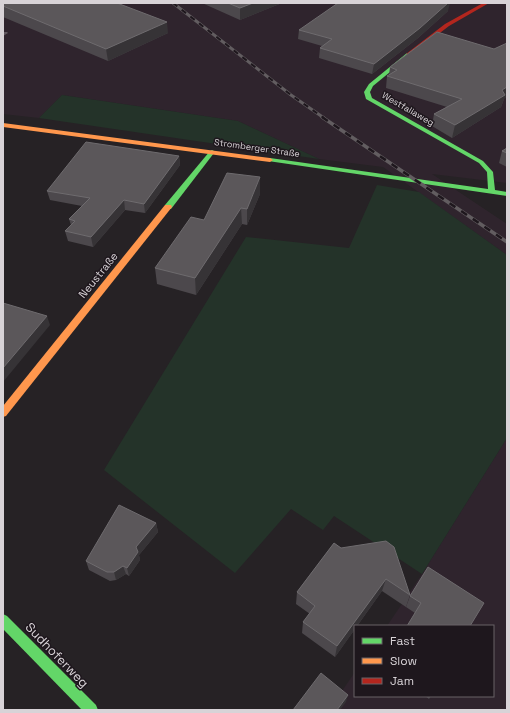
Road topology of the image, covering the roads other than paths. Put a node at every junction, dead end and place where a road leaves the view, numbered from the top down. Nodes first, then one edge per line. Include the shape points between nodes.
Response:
1 (487, 3) edge
2 (3, 124) edge
3 (212, 152) junction
4 (492, 192) junction
5 (507, 194) edge
6 (3, 413) edge
7 (3, 620) edge
8 (91, 710) edge

1 - 4 street, Westfaliaweg via 447,25 382,75 367,92 369,98 481,162 490,172
2 - 3 street, Stromberger Straße
3 - 4 street, Stromberger Straße
3 - 6 street, Neustraße
4 - 5 street, Stromberger Straße
7 - 8 street, Sudhoferweg

